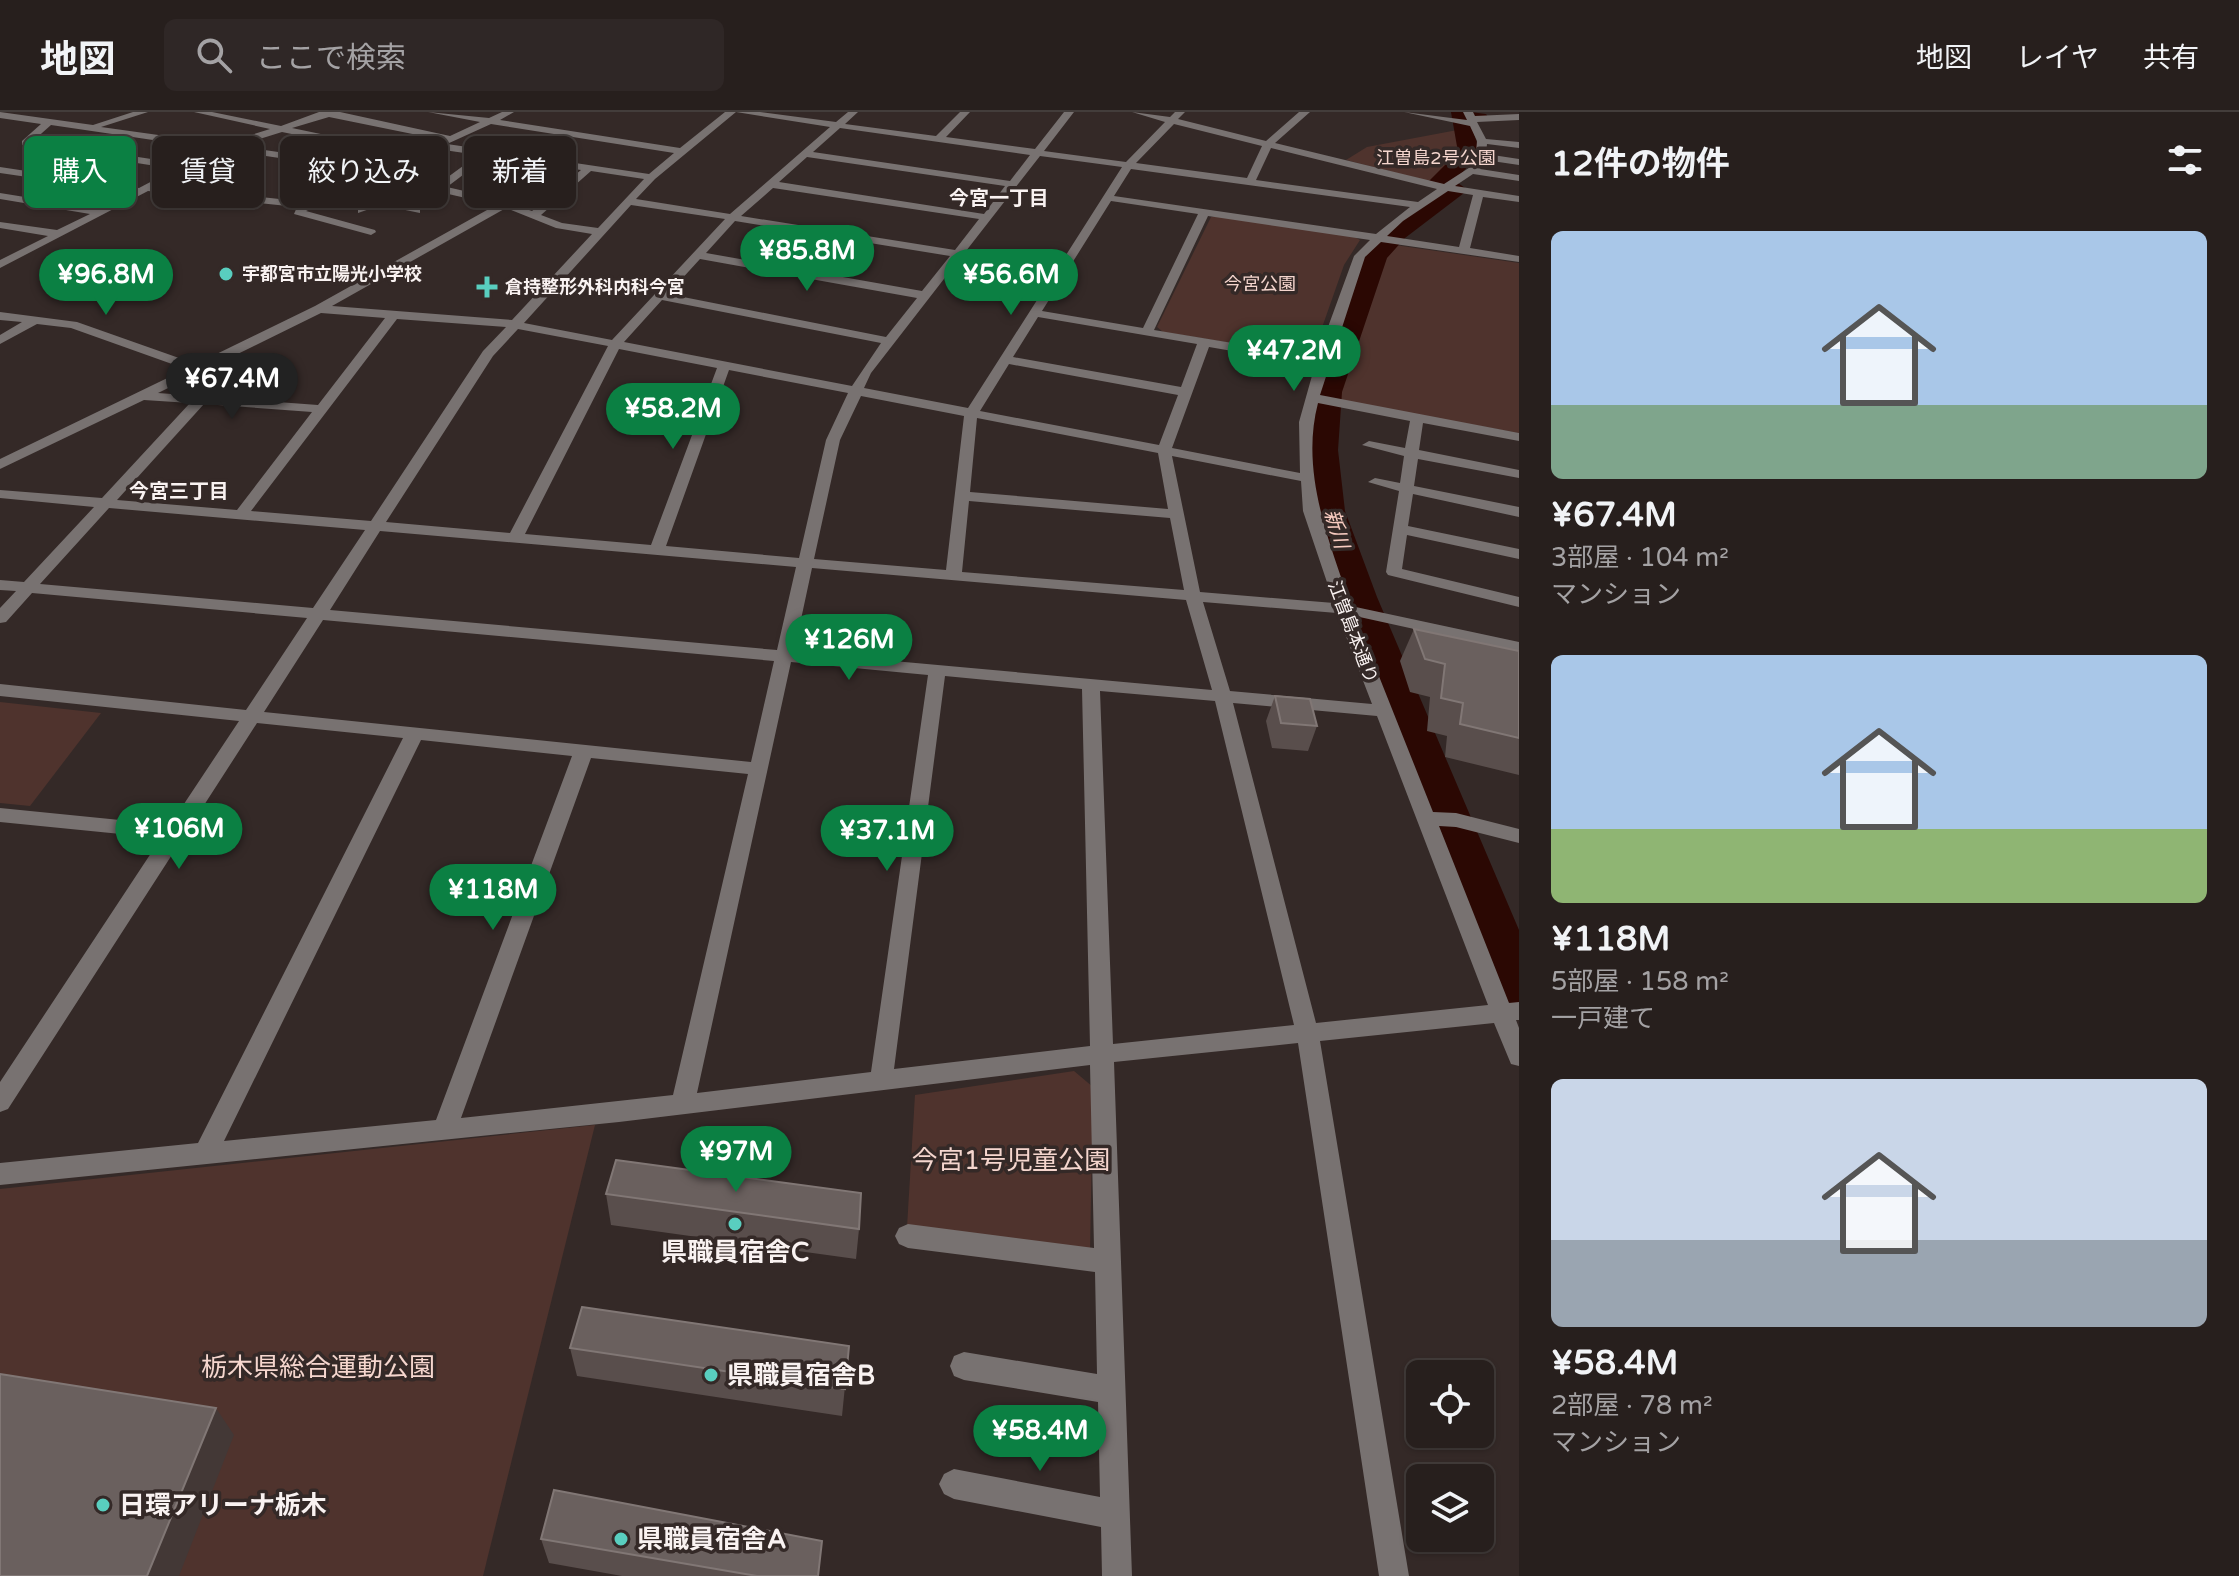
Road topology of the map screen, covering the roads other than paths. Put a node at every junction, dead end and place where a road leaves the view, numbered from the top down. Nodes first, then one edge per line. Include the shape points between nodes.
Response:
1 (143, 112) edge
2 (199, 112) edge
3 (433, 112) edge
4 (509, 112) edge
5 (731, 112) edge
6 (740, 112) edge
7 (853, 112) edge
8 (965, 112) edge
9 (1069, 112) edge
10 (1137, 112) edge
11 (1305, 112) edge
12 (1409, 112) edge
13 (328, 113) edge
14 (0, 115) edge
15 (1175, 116) edge
16 (1452, 116) edge
17 (1519, 117) edge
18 (49, 122) junction
19 (487, 123) junction
20 (838, 125) junction
21 (1474, 125) edge
22 (88, 128) junction
23 (281, 128) junction
24 (1508, 128) edge
25 (257, 136) edge
26 (319, 136) edge
27 (152, 137) edge
28 (453, 139) junction
29 (939, 139) junction
30 (448, 141) edge
31 (1268, 144) junction
32 (1519, 145) edge
33 (680, 151) junction
34 (1038, 153) junction
35 (806, 154) junction
36 (1483, 157) junction
37 (152, 162) edge
38 (1519, 162) edge
39 (576, 166) edge
40 (1128, 166) junction
41 (589, 168) junction
42 (0, 170) edge
43 (1472, 171) junction
44 (651, 177) junction
45 (1519, 178) edge
46 (1250, 182) junction
47 (152, 184) edge
48 (770, 184) junction
49 (1012, 184) junction
50 (1447, 188) junction
51 (143, 189) junction
52 (1479, 193) junction
53 (0, 196) edge
54 (1109, 198) junction
55 (1519, 199) edge
56 (629, 201) junction
57 (280, 202) edge
58 (1418, 205) junction
59 (304, 208) edge
60 (368, 208) edge
61 (404, 208) edge
62 (498, 208) edge
63 (514, 208) edge
64 (362, 211) dead end
65 (416, 211) dead end
66 (1205, 211) junction
67 (100, 212) junction
68 (533, 216) junction
69 (733, 217) junction
70 (985, 217) junction
71 (0, 225) edge
72 (371, 232) dead end
73 (599, 232) junction
74 (59, 234) junction
75 (1378, 237) junction
76 (1464, 250) junction
77 (956, 253) junction
78 (0, 254) edge
79 (697, 255) junction
80 (16, 256) junction
81 (1519, 259) edge
82 (0, 265) edge
83 (1062, 270) junction
84 (923, 295) junction
85 (659, 296) junction
86 (319, 309) junction
87 (1035, 313) junction
88 (394, 315) junction
89 (0, 316) edge
90 (32, 322) junction
91 (512, 324) junction
92 (1147, 332) junction
93 (0, 340) edge
94 (889, 341) junction
95 (1205, 341) junction
96 (615, 344) junction
97 (1006, 360) junction
98 (1322, 362) junction
99 (724, 366) junction
100 (198, 369) junction
101 (854, 390) junction
102 (1185, 392) junction
103 (146, 396) junction
104 (1312, 398) junction
105 (201, 399) junction
106 (321, 409) junction
107 (971, 414) junction
108 (1417, 418) junction
109 (1519, 437) edge
110 (1369, 445) dead end
111 (1164, 450) junction
112 (1413, 453) junction
113 (0, 465) edge
114 (1519, 474) edge
115 (1306, 478) junction
116 (1375, 482) dead end
117 (1407, 489) junction
118 (0, 494) edge
119 (961, 496) junction
120 (106, 503) junction
121 (1519, 512) edge
122 (241, 514) junction
123 (1177, 514) junction
124 (374, 527) junction
125 (1400, 529) junction
126 (515, 539) junction
127 (657, 550) junction
128 (1519, 554) edge
129 (805, 562) junction
130 (954, 573) junction
131 (0, 585) edge
132 (29, 588) junction
133 (1193, 595) junction
134 (1519, 602) edge
135 (1344, 609) junction
136 (319, 614) junction
137 (0, 618) edge
138 (1519, 647) edge
139 (783, 655) junction
140 (937, 670) junction
141 (1091, 685) junction
142 (0, 690) edge
143 (1223, 697) junction
144 (1384, 711) junction
145 (251, 717) junction
146 (415, 733) junction
147 (584, 750) junction
148 (757, 769) junction
149 (1, 816) edge
150 (1426, 819) junction
151 (177, 833) junction
152 (1519, 836) edge
153 (1511, 1013) edge
154 (1308, 1035) junction
155 (1103, 1054) junction
156 (1519, 1057) edge
157 (881, 1082) junction
158 (0, 1102) edge
159 (683, 1103) junction
160 (444, 1130) junction
161 (205, 1155) junction
162 (0, 1174) edge
163 (908, 1236) dead end
164 (1108, 1262) junction
165 (964, 1366) dead end
166 (1112, 1390) junction
167 (954, 1484) dead end
168 (1115, 1515) junction
169 (1117, 1576) edge
170 (1394, 1576) edge

1 - 22 street
2 - 23 street
3 - 19 street
4 - 19 street
5 - 33 street
6 - 20 street
7 - 20 street
8 - 29 street
9 - 34 street
10 - 15 street
11 - 31 street
12 - 16 street
13 - 23 street
13 - 28 street
14 - 18 street
15 - 31 street
15 - 40 street
16 - 21 street
17 - 21 street
18 - 22 street
18 - 37 street via 25,143
19 - 28 street
19 - 33 street
20 - 29 street
20 - 35 street
21 - 24 street
21 - 32 street
21 - 36 street
22 - 27 street
23 - 25 street
23 - 26 street
28 - 30 street
29 - 34 street
31 - 46 street
31 - 50 street
33 - 44 street
34 - 40 street
34 - 49 street
35 - 48 street
35 - 49 street
36 - 38 street
36 - 43 street, 江曽島本通り
39 - 41 street
40 - 46 street
40 - 54 street
41 - 44 street
41 - 68 street
42 - 51 street
43 - 45 street
43 - 50 street, 江曽島本通り
44 - 56 street
46 - 58 street
47 - 51 street
48 - 69 street
48 - 70 street
49 - 70 street
50 - 52 street
50 - 58 street, 江曽島本通り
51 - 57 street
51 - 67 street
52 - 55 street
52 - 76 street
53 - 67 street
54 - 66 street
54 - 83 street
56 - 69 street
56 - 73 street
58 - 75 street, 江曽島本通り
59 - 72 street via 298,212
60 - 64 street
61 - 65 street
62 - 86 street
63 - 68 street
66 - 75 street
66 - 92 street
67 - 74 street
68 - 73 street
69 - 77 street
69 - 79 street
70 - 77 street
71 - 74 street
73 - 91 street
74 - 80 street
75 - 76 street
75 - 98 street, 江曽島本通り via 1357,262
76 - 81 street
77 - 83 street
77 - 84 street
78 - 80 street
79 - 84 street
79 - 85 street
80 - 82 street
83 - 87 street
84 - 94 street
85 - 94 street
85 - 96 street
86 - 88 street
86 - 100 street
87 - 92 street
87 - 97 street
88 - 91 street
88 - 106 street
89 - 90 street
90 - 93 street
90 - 100 street via 73,325
91 - 96 street
91 - 124 street
92 - 95 street
94 - 101 street
95 - 98 street
95 - 102 street
96 - 99 street
96 - 126 street
97 - 102 street
97 - 107 street
98 - 104 street, 江曽島本通り
99 - 101 street
99 - 127 street
100 - 103 street
101 - 107 street
101 - 129 street via 833,440
102 - 111 street
103 - 105 street
103 - 113 street
104 - 108 street
104 - 115 street, 江曽島本通り via 1306,422
105 - 106 street
105 - 120 street
106 - 122 street
107 - 111 street
107 - 119 street
108 - 109 street
108 - 112 street
110 - 112 street
111 - 115 street
111 - 123 street
112 - 114 street
112 - 117 street
115 - 135 street, 江曽島本通り via 1311,511
116 - 117 street
117 - 121 street
117 - 125 street
118 - 120 street
119 - 123 street
119 - 130 street
120 - 122 street
120 - 132 street
122 - 124 street
123 - 133 street
124 - 126 street
124 - 136 street
125 - 128 street
125 - 134 street via 1394,572
126 - 127 street
127 - 129 street
129 - 130 street
129 - 139 street
130 - 133 street
131 - 132 street
132 - 136 street
132 - 137 street
133 - 135 street
133 - 143 street
135 - 138 street
135 - 144 street, 江曽島本通り
136 - 139 street
136 - 145 street
139 - 140 street
139 - 148 street
140 - 141 street
140 - 157 street
141 - 143 street
141 - 155 street
142 - 145 street
143 - 144 street
143 - 154 street
144 - 150 street, 江曽島本通り
145 - 146 street
145 - 151 street
146 - 147 street
146 - 161 street
147 - 148 street
147 - 160 street
148 - 159 street
149 - 151 street
150 - 152 street via 1456,820
150 - 153 street, 江曽島本通り
151 - 158 street
153 - 154 street
153 - 156 street, 江曽島本通り
154 - 155 street
154 - 170 street
155 - 157 street
155 - 164 street
157 - 159 street
159 - 160 street
160 - 161 street
161 - 162 street
163 - 164 street
164 - 166 street
165 - 166 street
166 - 168 street
167 - 168 street
168 - 169 street

